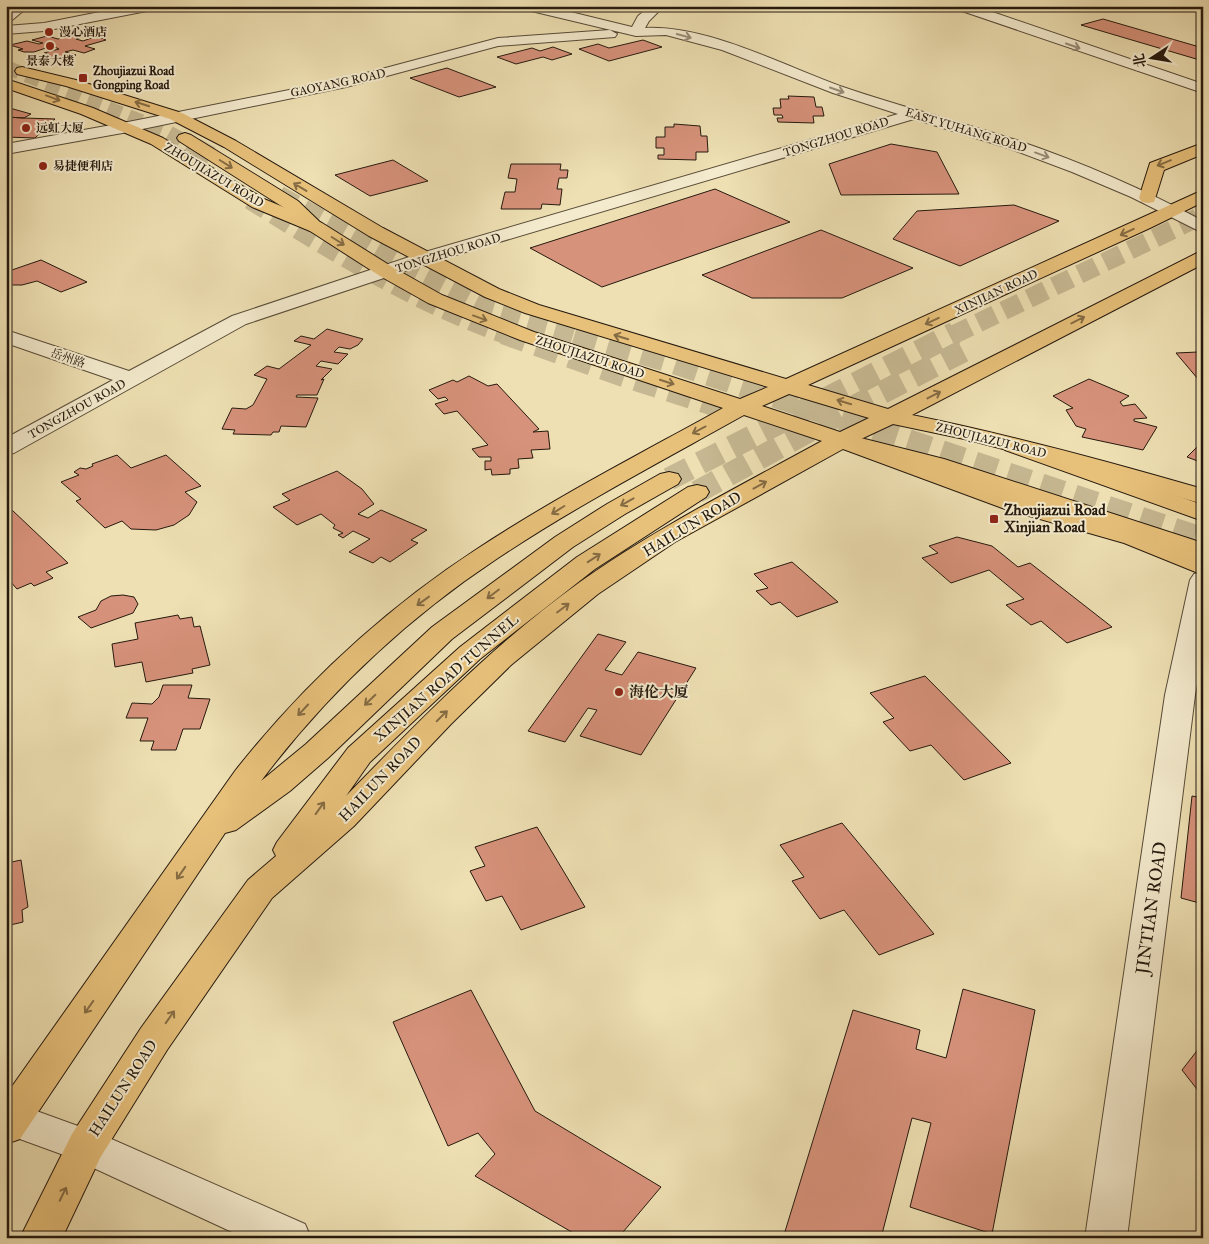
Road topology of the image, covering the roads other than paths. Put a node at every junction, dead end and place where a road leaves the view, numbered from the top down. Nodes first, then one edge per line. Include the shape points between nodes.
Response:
1 (23, 6) edge
2 (152, 6) edge
3 (528, 6) edge
4 (658, 6) edge
5 (961, 6) edge
6 (986, 6) edge
7 (6, 18) edge
8 (6, 30) edge
9 (636, 32) junction
10 (6, 68) edge
11 (1203, 74) edge
12 (6, 83) edge
13 (1203, 89) edge
14 (913, 114) junction
15 (176, 116) junction
16 (128, 127) junction
17 (185, 138) tunnel mouth
18 (1203, 148) edge
19 (6, 149) edge
20 (1203, 195) edge
21 (1148, 198) junction
22 (1171, 210) junction
23 (316, 227) junction
24 (1203, 228) edge
25 (1203, 256) edge
26 (426, 258) junction
27 (387, 272) junction
28 (6, 336) edge
29 (130, 380) junction
30 (789, 385) junction
31 (742, 407) junction
32 (890, 417) junction
33 (841, 440) junction
34 (1013, 445) junction
35 (6, 448) edge
36 (670, 479) tunnel mouth
37 (697, 492) tunnel mouth
38 (1203, 497) edge
39 (1203, 514) edge
40 (1203, 552) edge
41 (1203, 567) edge
42 (1203, 580) edge
43 (209, 833) junction
44 (260, 890) junction
45 (8, 1121) edge
46 (86, 1146) junction
47 (41, 1238) edge
48 (290, 1238) edge
49 (1106, 1238) edge

1 - 7 street
2 - 8 street via 36,28
3 - 9 street
4 - 9 street via 643,18
5 -> 13 street
6 - 11 street via 1153,61
9 -> 14 street, EAST YUHANG ROAD via 666,31 726,47 815,82
9 - 15 street, GAOYANG ROAD via 498,42 346,83
15 -> 10 main road, ZHOUJIAZUI ROAD via 72,83
12 -> 16 main road, ZHOUJIAZUI ROAD
14 -> 21 street, EAST YUHANG ROAD via 1014,144
14 - 26 street, TONGZHOU ROAD
15 - 16 street, GAOYANG ROAD
26 -> 15 main road, ZHOUJIAZUI ROAD
16 - 19 street, GAOYANG ROAD
16 - 23 main road, ZHOUJIAZUI ROAD via 157,141 258,203
17 -> 23 main road via 292,206
18 -> 21 main road via 1156,167
20 - 22 main road, XINJIAN ROAD
21 - 22 street, EAST YUHANG ROAD
22 - 24 street, EAST YUHANG ROAD
22 -> 30 main road, XINJIAN ROAD
23 -> 27 main road, ZHOUJIAZUI ROAD
32 -> 25 main road
26 - 27 street, TONGZHOU ROAD
30 -> 26 main road, ZHOUJIAZUI ROAD via 532,309 492,293
27 - 29 street, TONGZHOU ROAD via 239,320
27 -> 31 main road, ZHOUJIAZUI ROAD via 476,317
28 - 29 street, 岳州路
29 - 35 street, TONGZHOU ROAD
30 - 31 main road, XINJIAN ROAD
32 -> 30 main road, ZHOUJIAZUI ROAD
31 - 33 main road, ZHOUJIAZUI ROAD
31 -> 43 main road via 581,496 485,555 405,614 340,671 274,742
32 - 33 main road, HAILUN ROAD
32 - 34 main road, ZHOUJIAZUI ROAD
33 - 40 main road via 936,464
33 - 41 main road, ZHOUJIAZUI ROAD via 1014,504 1133,538
44 -> 33 main road, HAILUN ROAD via 343,818 447,710 546,620 666,537
34 - 38 main road, ZHOUJIAZUI ROAD
34 - 39 main road
36 -> 43 main road via 616,508 564,542 442,633 317,751 279,783
44 -> 37 main road, XINJIAN ROAD TUNNEL via 359,755 470,653 586,563
42 - 49 street, JINTIAN ROAD via 1180,695
43 -> 45 main road
46 -> 44 main road, HAILUN ROAD via 154,1039
45 - 46 street
47 -> 46 main road, HAILUN ROAD
46 - 48 street

